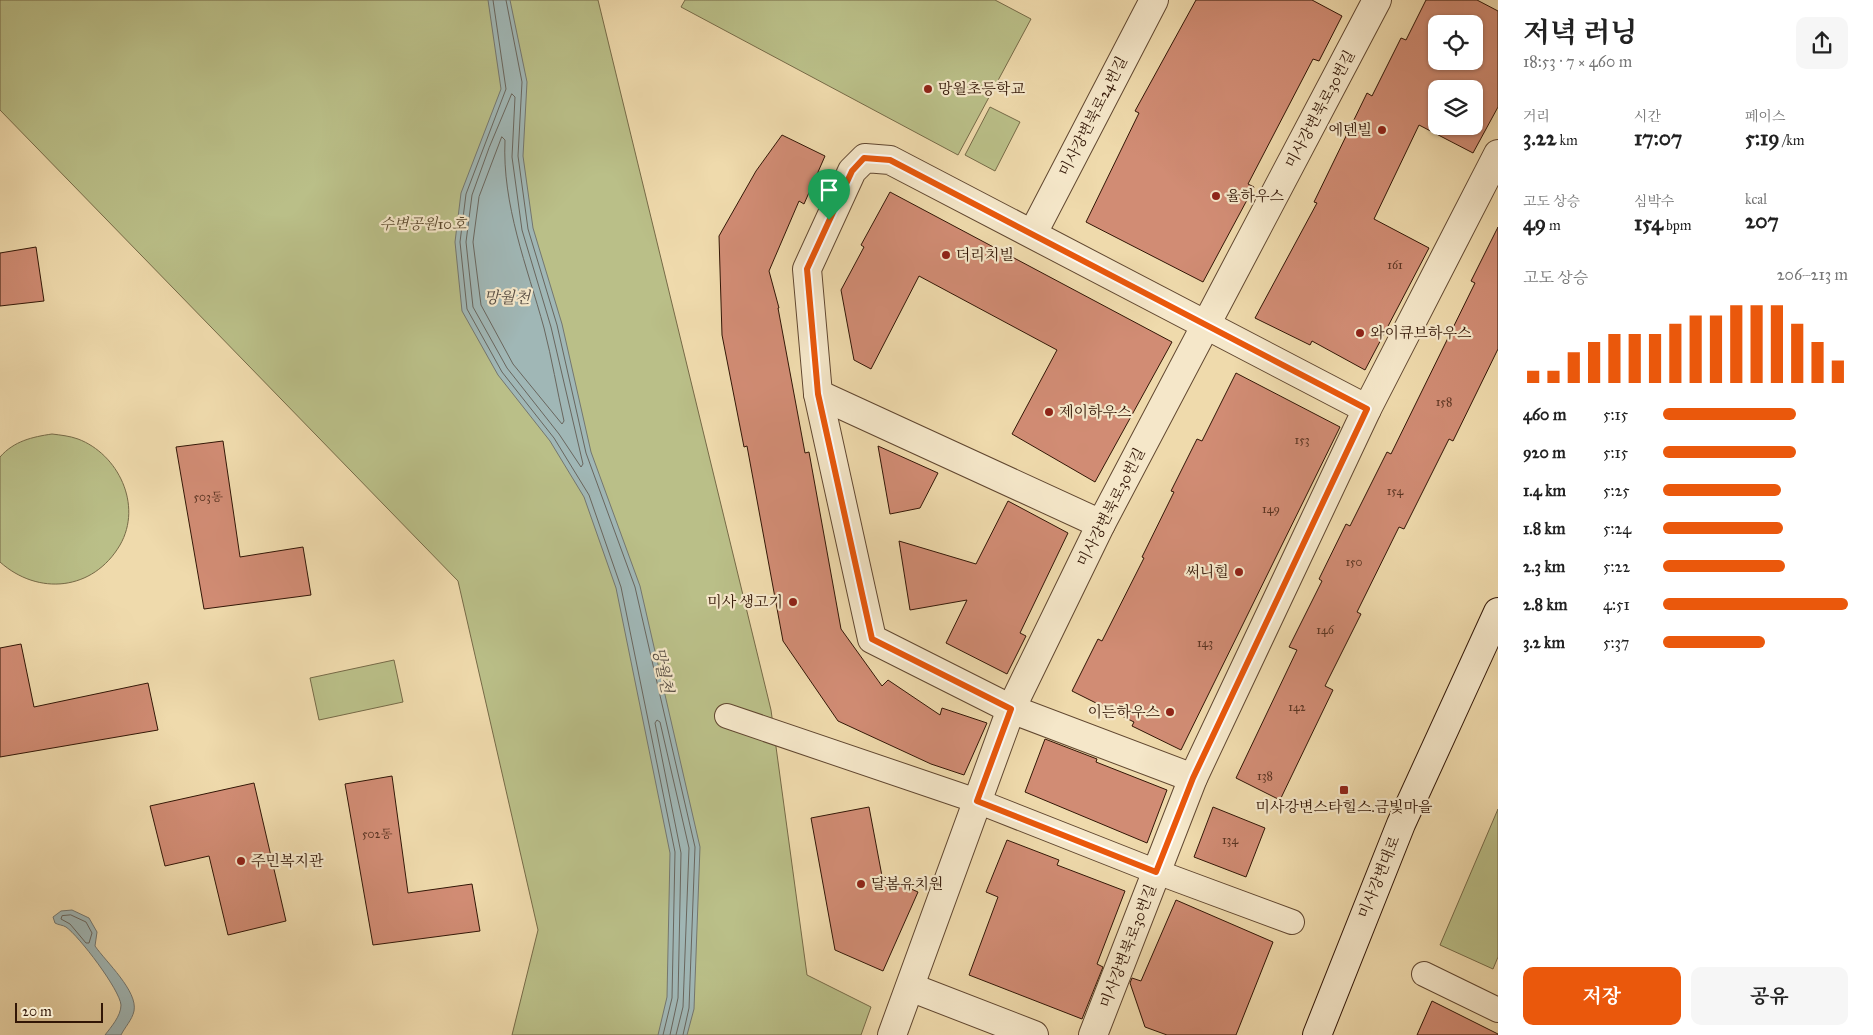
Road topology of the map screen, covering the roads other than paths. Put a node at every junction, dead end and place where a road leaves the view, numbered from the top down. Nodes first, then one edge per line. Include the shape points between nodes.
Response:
1 (1154, 0) edge
2 (1377, 0) edge
3 (1498, 154) edge
4 (1032, 233) junction
5 (1208, 324) junction
6 (818, 394) junction
7 (1367, 409) junction
8 (1101, 524) junction
9 (1498, 612) edge
10 (1011, 709) junction
11 (727, 716) dead end
12 (1193, 778) junction
13 (977, 801) junction
14 (1156, 872) junction
15 (1292, 922) dead end
16 (1424, 974) dead end
17 (910, 987) junction
18 (1498, 1010) edge
19 (892, 1035) edge
20 (1034, 1035) edge
21 (1093, 1035) edge
22 (1317, 1035) edge

1 - 4 street, 미사강변북로24번길
2 - 5 street, 미사강변북로30번길
3 - 7 street, 미사강변북로30번길
4 - 5 street
4 - 6 street via 890,160 864,158 852,171 807,269
5 - 7 street
5 - 8 street, 미사강변북로30번길
6 - 8 street
6 - 10 street via 872,639
7 - 12 street, 미사강변북로30번길
8 - 10 street, 미사강변북로30번길
9 - 22 street, 미사강변대로 via 1401,824
10 - 12 street
10 - 13 street, 미사강변북로30번길
11 - 13 street
12 - 14 street, 미사강변북로30번길
13 - 14 street
13 - 17 street, 미사강변북로30번길
14 - 15 street
14 - 21 street, 미사강변북로30번길
16 - 18 street
17 - 19 street, 미사강변북로30번길
17 - 20 street

